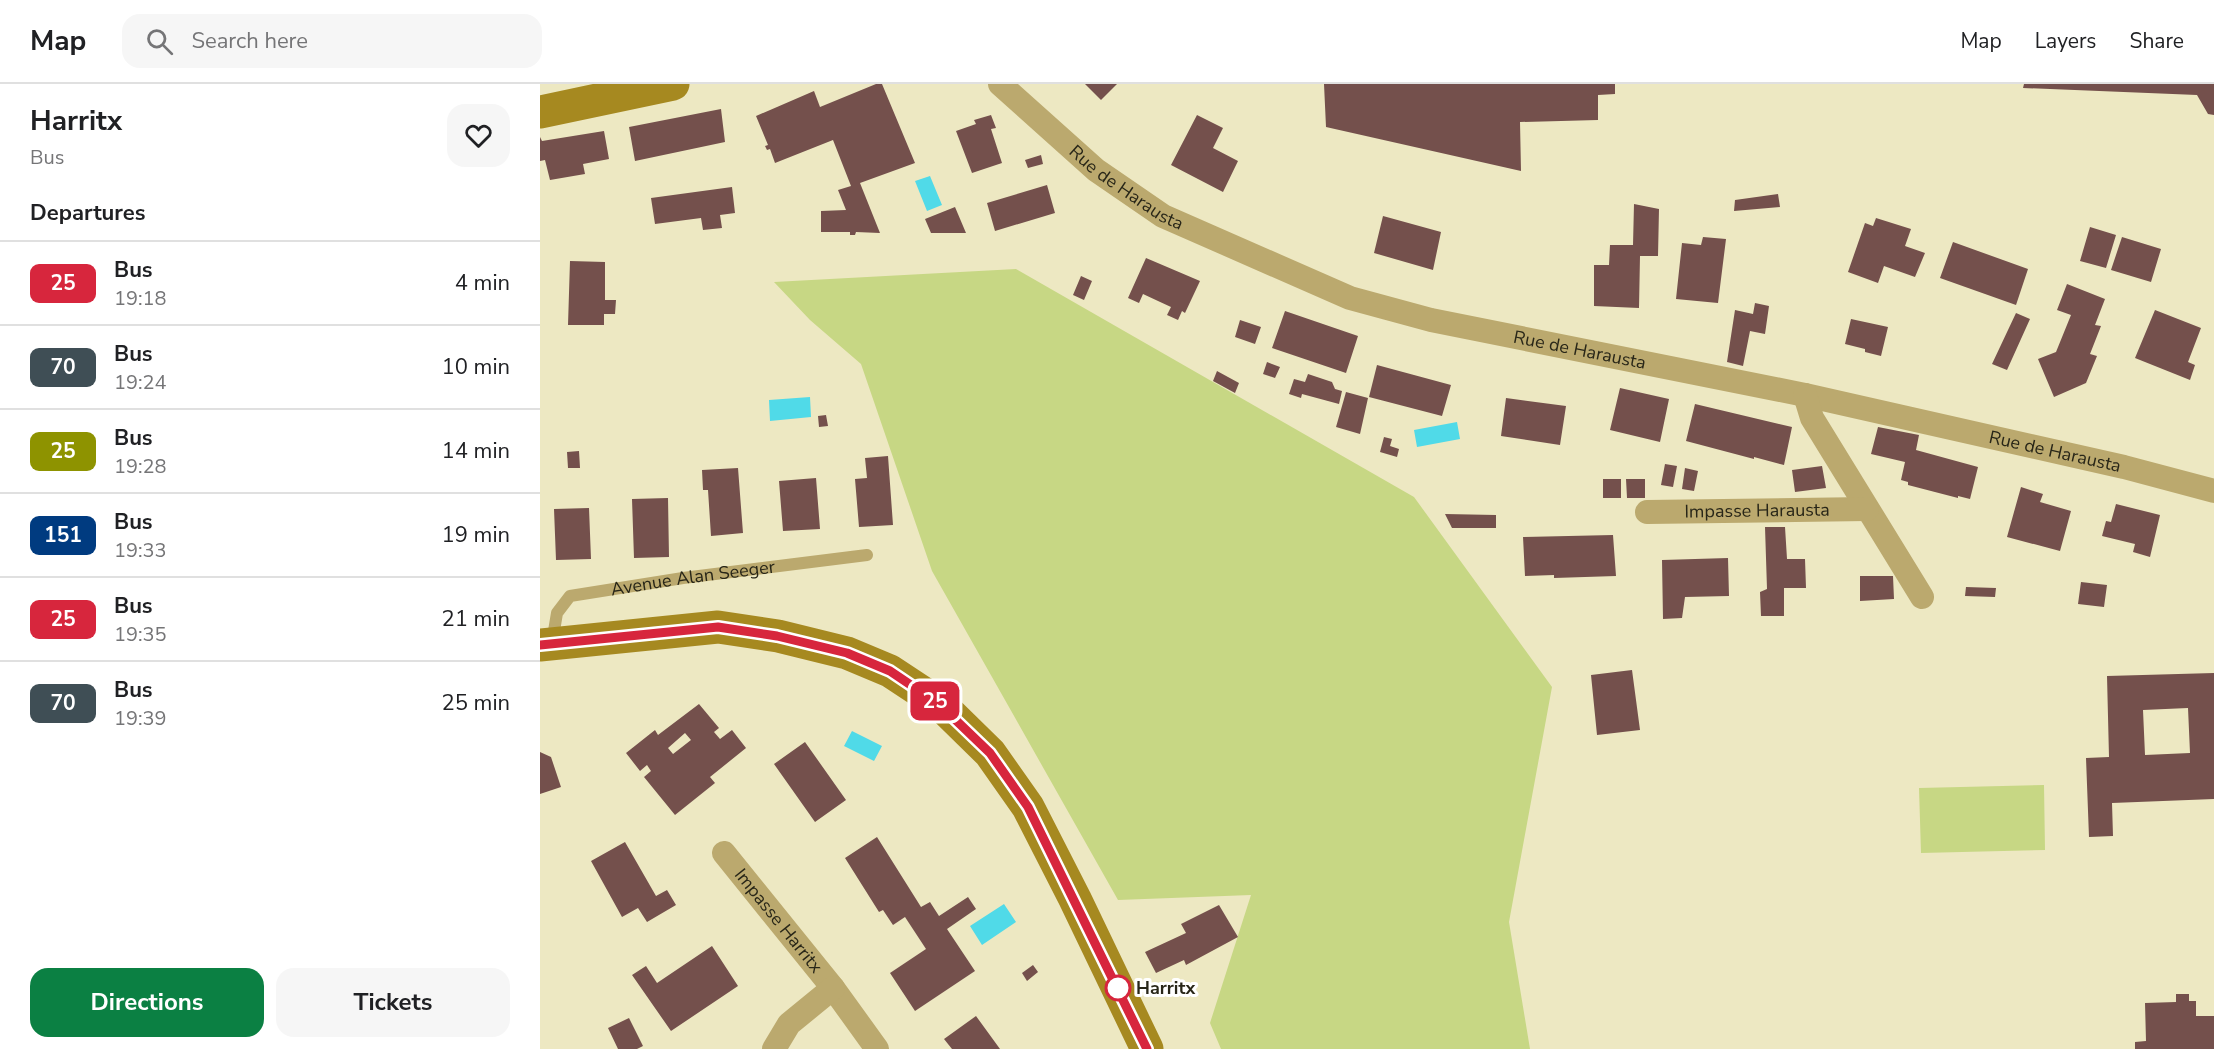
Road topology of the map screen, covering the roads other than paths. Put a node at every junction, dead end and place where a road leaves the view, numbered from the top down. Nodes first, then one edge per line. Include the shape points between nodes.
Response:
1 (673, 84) edge
2 (1000, 84) edge
3 (540, 112) edge
4 (1805, 395) junction
5 (2214, 491) edge
6 (1868, 509) junction
7 (1647, 512) dead end
8 (867, 555) dead end
9 (1922, 597) dead end
10 (546, 645) edge
11 (724, 853) dead end
12 (833, 988) junction
13 (774, 1049) edge
14 (877, 1049) edge
15 (1148, 1049) edge

1 - 3 main road
2 - 4 street, Rue de Harausta via 1096,170 1163,216 1350,298 1431,320
4 - 5 street, Rue de Harausta
4 - 6 street, Impasse Harausta via 1812,418
6 - 7 street, Impasse Harausta
6 - 9 street, Impasse Harausta
8 - 10 lane, Avenue Alan Seeger via 570,596 557,613
10 - 15 main road, Avenue Alan Seeger via 718,627 847,653 890,671 939,704 990,753 1028,807
11 - 12 street, Impasse Harritx
12 - 13 street, Impasse Harritx via 789,1024
12 - 14 street, Impasse Harritx

